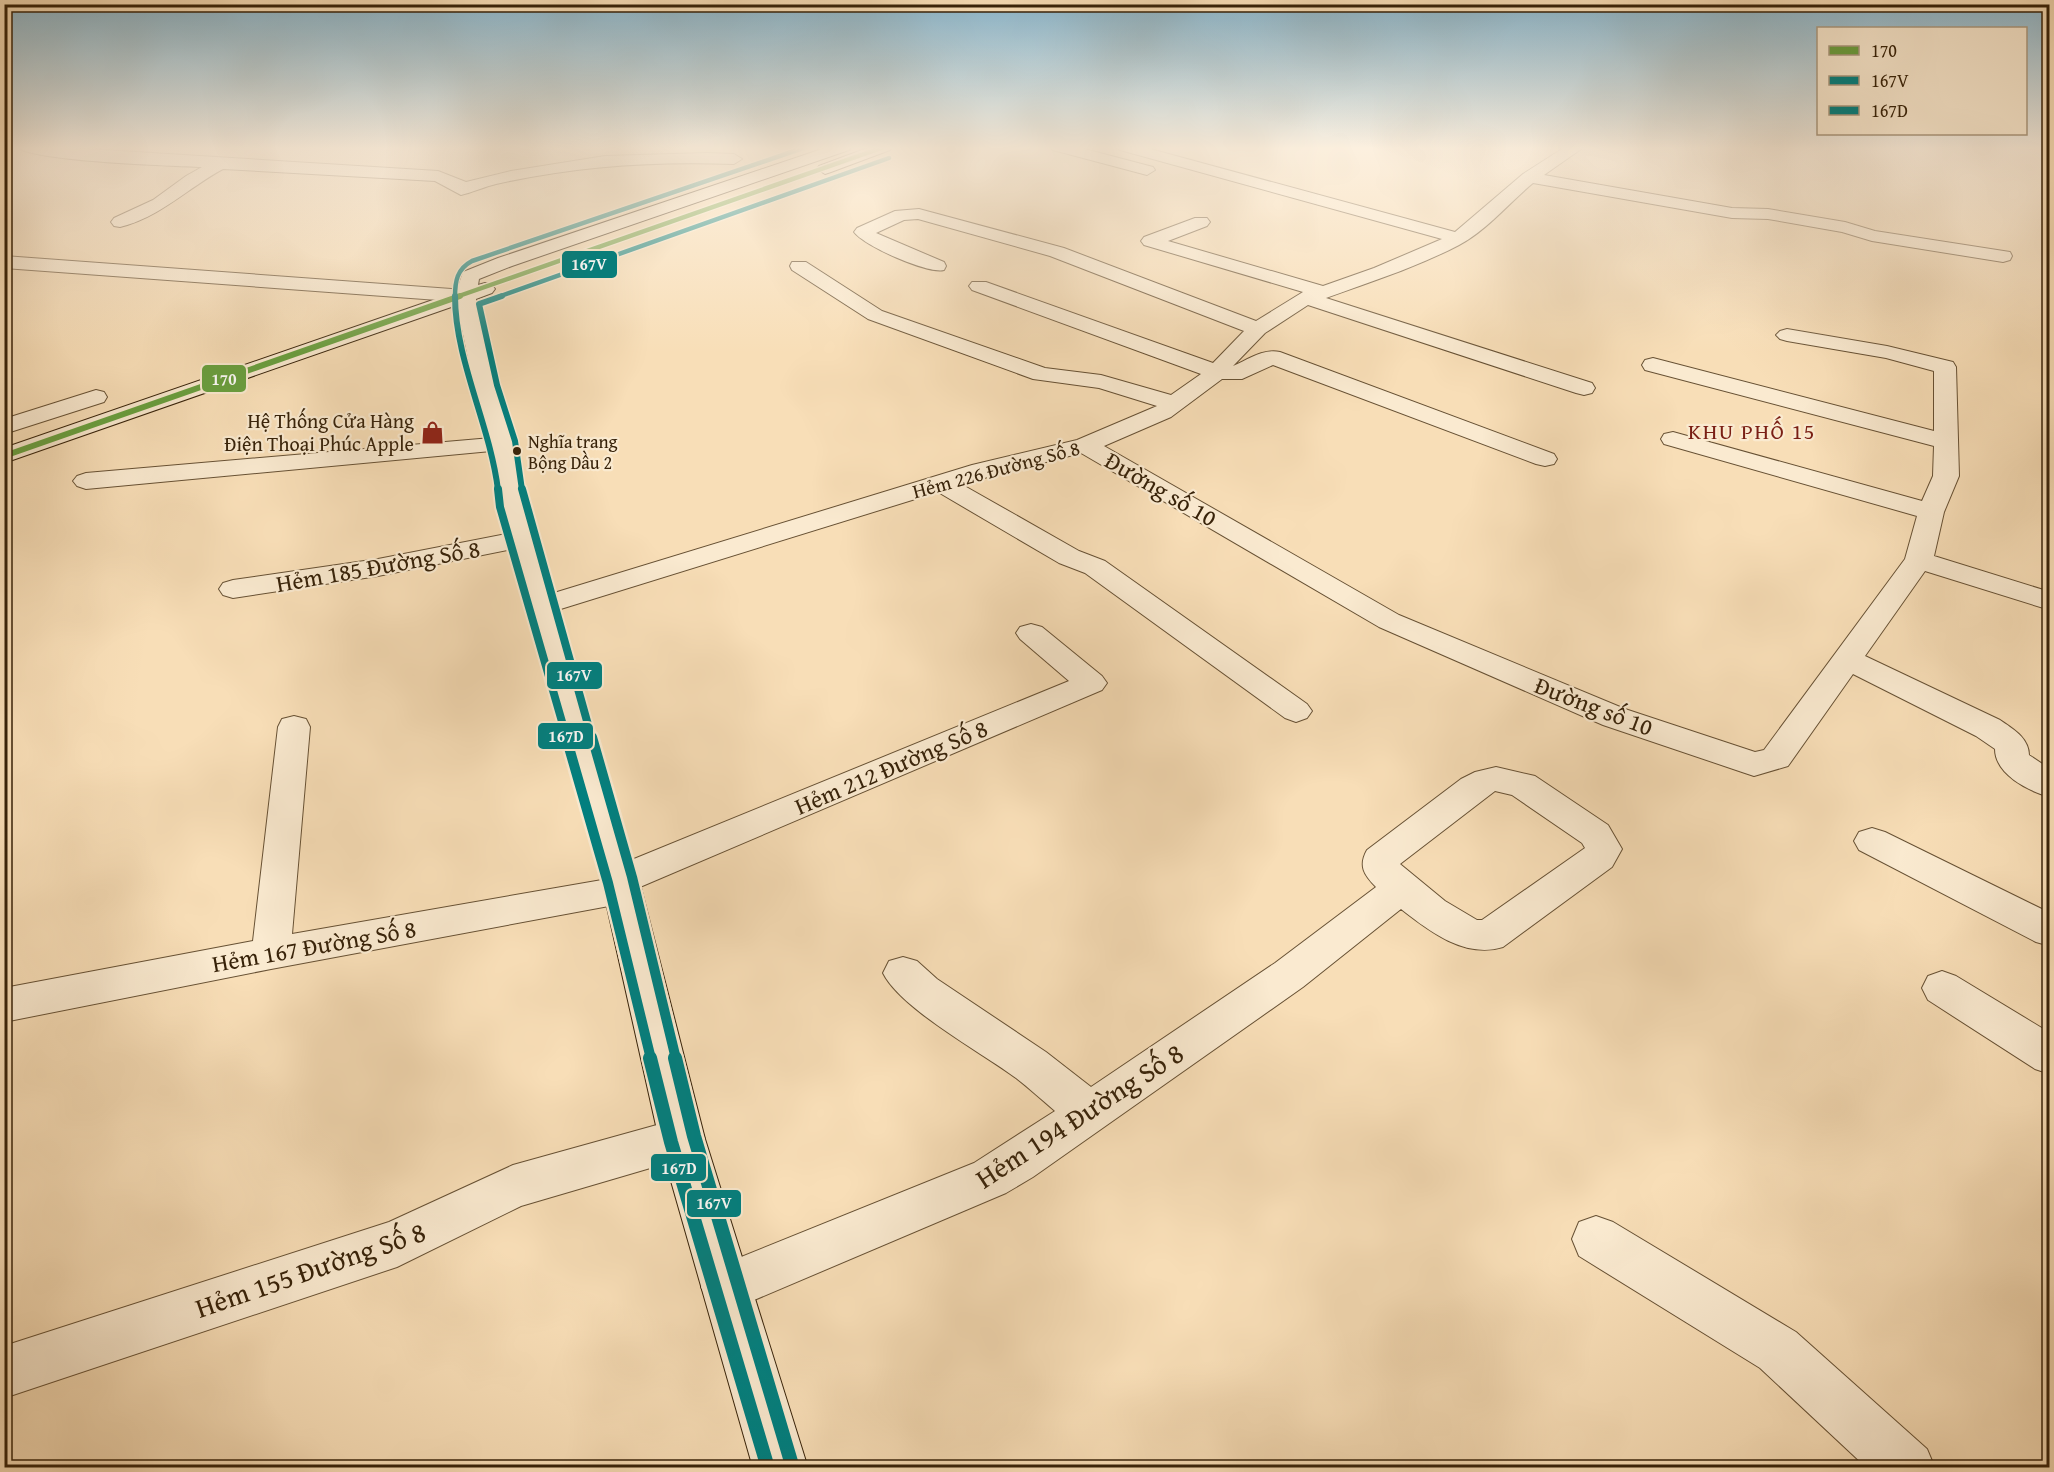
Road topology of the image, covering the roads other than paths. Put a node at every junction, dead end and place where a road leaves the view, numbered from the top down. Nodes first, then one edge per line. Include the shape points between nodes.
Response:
1 (134, 216) edge
2 (642, 216) edge
3 (679, 216) edge
4 (899, 216) edge
5 (925, 216) edge
6 (1376, 216) edge
7 (1484, 216) edge
8 (1775, 216) edge
9 (120, 222) dead end
10 (1201, 222) dead end
11 (1458, 238) junction
12 (2002, 256) dead end
13 (4, 262) edge
14 (799, 266) dead end
15 (937, 266) dead end
16 (468, 286) junction
17 (979, 286) dead end
18 (1315, 295) junction
19 (1258, 329) junction
20 (1787, 335) dead end
21 (1653, 364) dead end
22 (1218, 372) junction
23 (1584, 388) dead end
24 (96, 397) dead end
25 (1175, 404) junction
26 (4, 427) edge
27 (1673, 439) dead end
28 (1946, 442) junction
29 (502, 444) junction
30 (1085, 445) junction
31 (4, 456) edge
32 (1545, 459) dead end
33 (86, 481) dead end
34 (941, 483) junction
35 (1931, 512) junction
36 (522, 538) junction
37 (1918, 560) junction
38 (233, 589) dead end
39 (2049, 602) edge
40 (541, 606) junction
41 (1031, 633) dead end
42 (1847, 659) junction
43 (1296, 711) dead end
44 (294, 727) dead end
45 (2049, 785) edge
46 (1872, 841) dead end
47 (622, 886) junction
48 (1401, 888) junction
49 (2049, 931) edge
50 (271, 953) junction
51 (903, 973) dead end
52 (1942, 988) dead end
53 (4, 1005) edge
54 (2049, 1056) edge
55 (1088, 1111) junction
56 (682, 1139) junction
57 (1596, 1239) dead end
58 (726, 1287) junction
59 (4, 1372) edge
60 (781, 1467) edge
61 (1908, 1467) edge

1 - 9 street
2 - 16 street via 505,262
3 - 16 street
4 - 15 street via 863,232 875,241
5 - 19 street via 1057,252
6 - 11 street
7 - 11 street, Hẻm 226 Đường Số 8
8 - 12 street via 1872,236
10 - 18 street via 1150,242
11 - 18 street, Hẻm 226 Đường Số 8 via 1382,273
13 - 16 street
14 - 25 street via 875,315 1041,374 1101,382
16 - 29 street via 485,388
16 - 31 street
17 - 22 street
18 - 19 street, Hẻm 226 Đường Số 8
18 - 23 street
19 - 22 street, Hẻm 226 Đường Số 8
20 - 28 street via 1943,365
21 - 28 street
22 - 25 street, Hẻm 226 Đường Số 8
22 - 32 street via 1234,374 1272,357
24 - 26 street
25 - 30 street, Hẻm 226 Đường Số 8
27 - 35 street
28 - 35 street via 1946,476
29 - 33 street
29 - 36 street
30 - 34 street, Hẻm 226 Đường Số 8
30 - 42 street, Đường số 10 via 1389,621 1614,717 1754,764 1776,758
34 - 40 street, Hẻm 226 Đường Số 8
34 - 43 street via 1069,557 1095,567
35 - 37 street
36 - 38 street, Hẻm 185 Đường Số 8 via 349,573
36 - 40 street
37 - 39 street
37 - 42 street, Đường số 10
40 - 47 street
41 - 47 street, Hẻm 212 Đường Số 8 via 1091,683
42 - 45 street via 1988,728 2007,741 2018,765
44 - 50 street
46 - 49 street
47 - 50 street, Hẻm 167 Đường Số 8
47 - 56 street
48 - 48 street via 1381,870 1380,860 1487,780 1523,785 1595,834 1604,849 1599,857 1489,936 1472,934 1451,924
48 - 55 street, Hẻm 194 Đường Số 8 via 1289,975
50 - 53 street, Hẻm 167 Đường Số 8
51 - 55 street via 923,992 1031,1065
52 - 54 street
55 - 58 street, Hẻm 194 Đường Số 8 via 990,1178
56 - 58 street
56 - 59 street, Hẻm 155 Đường Số 8 via 513,1187 397,1243
57 - 61 street via 1778,1350
58 - 60 street

